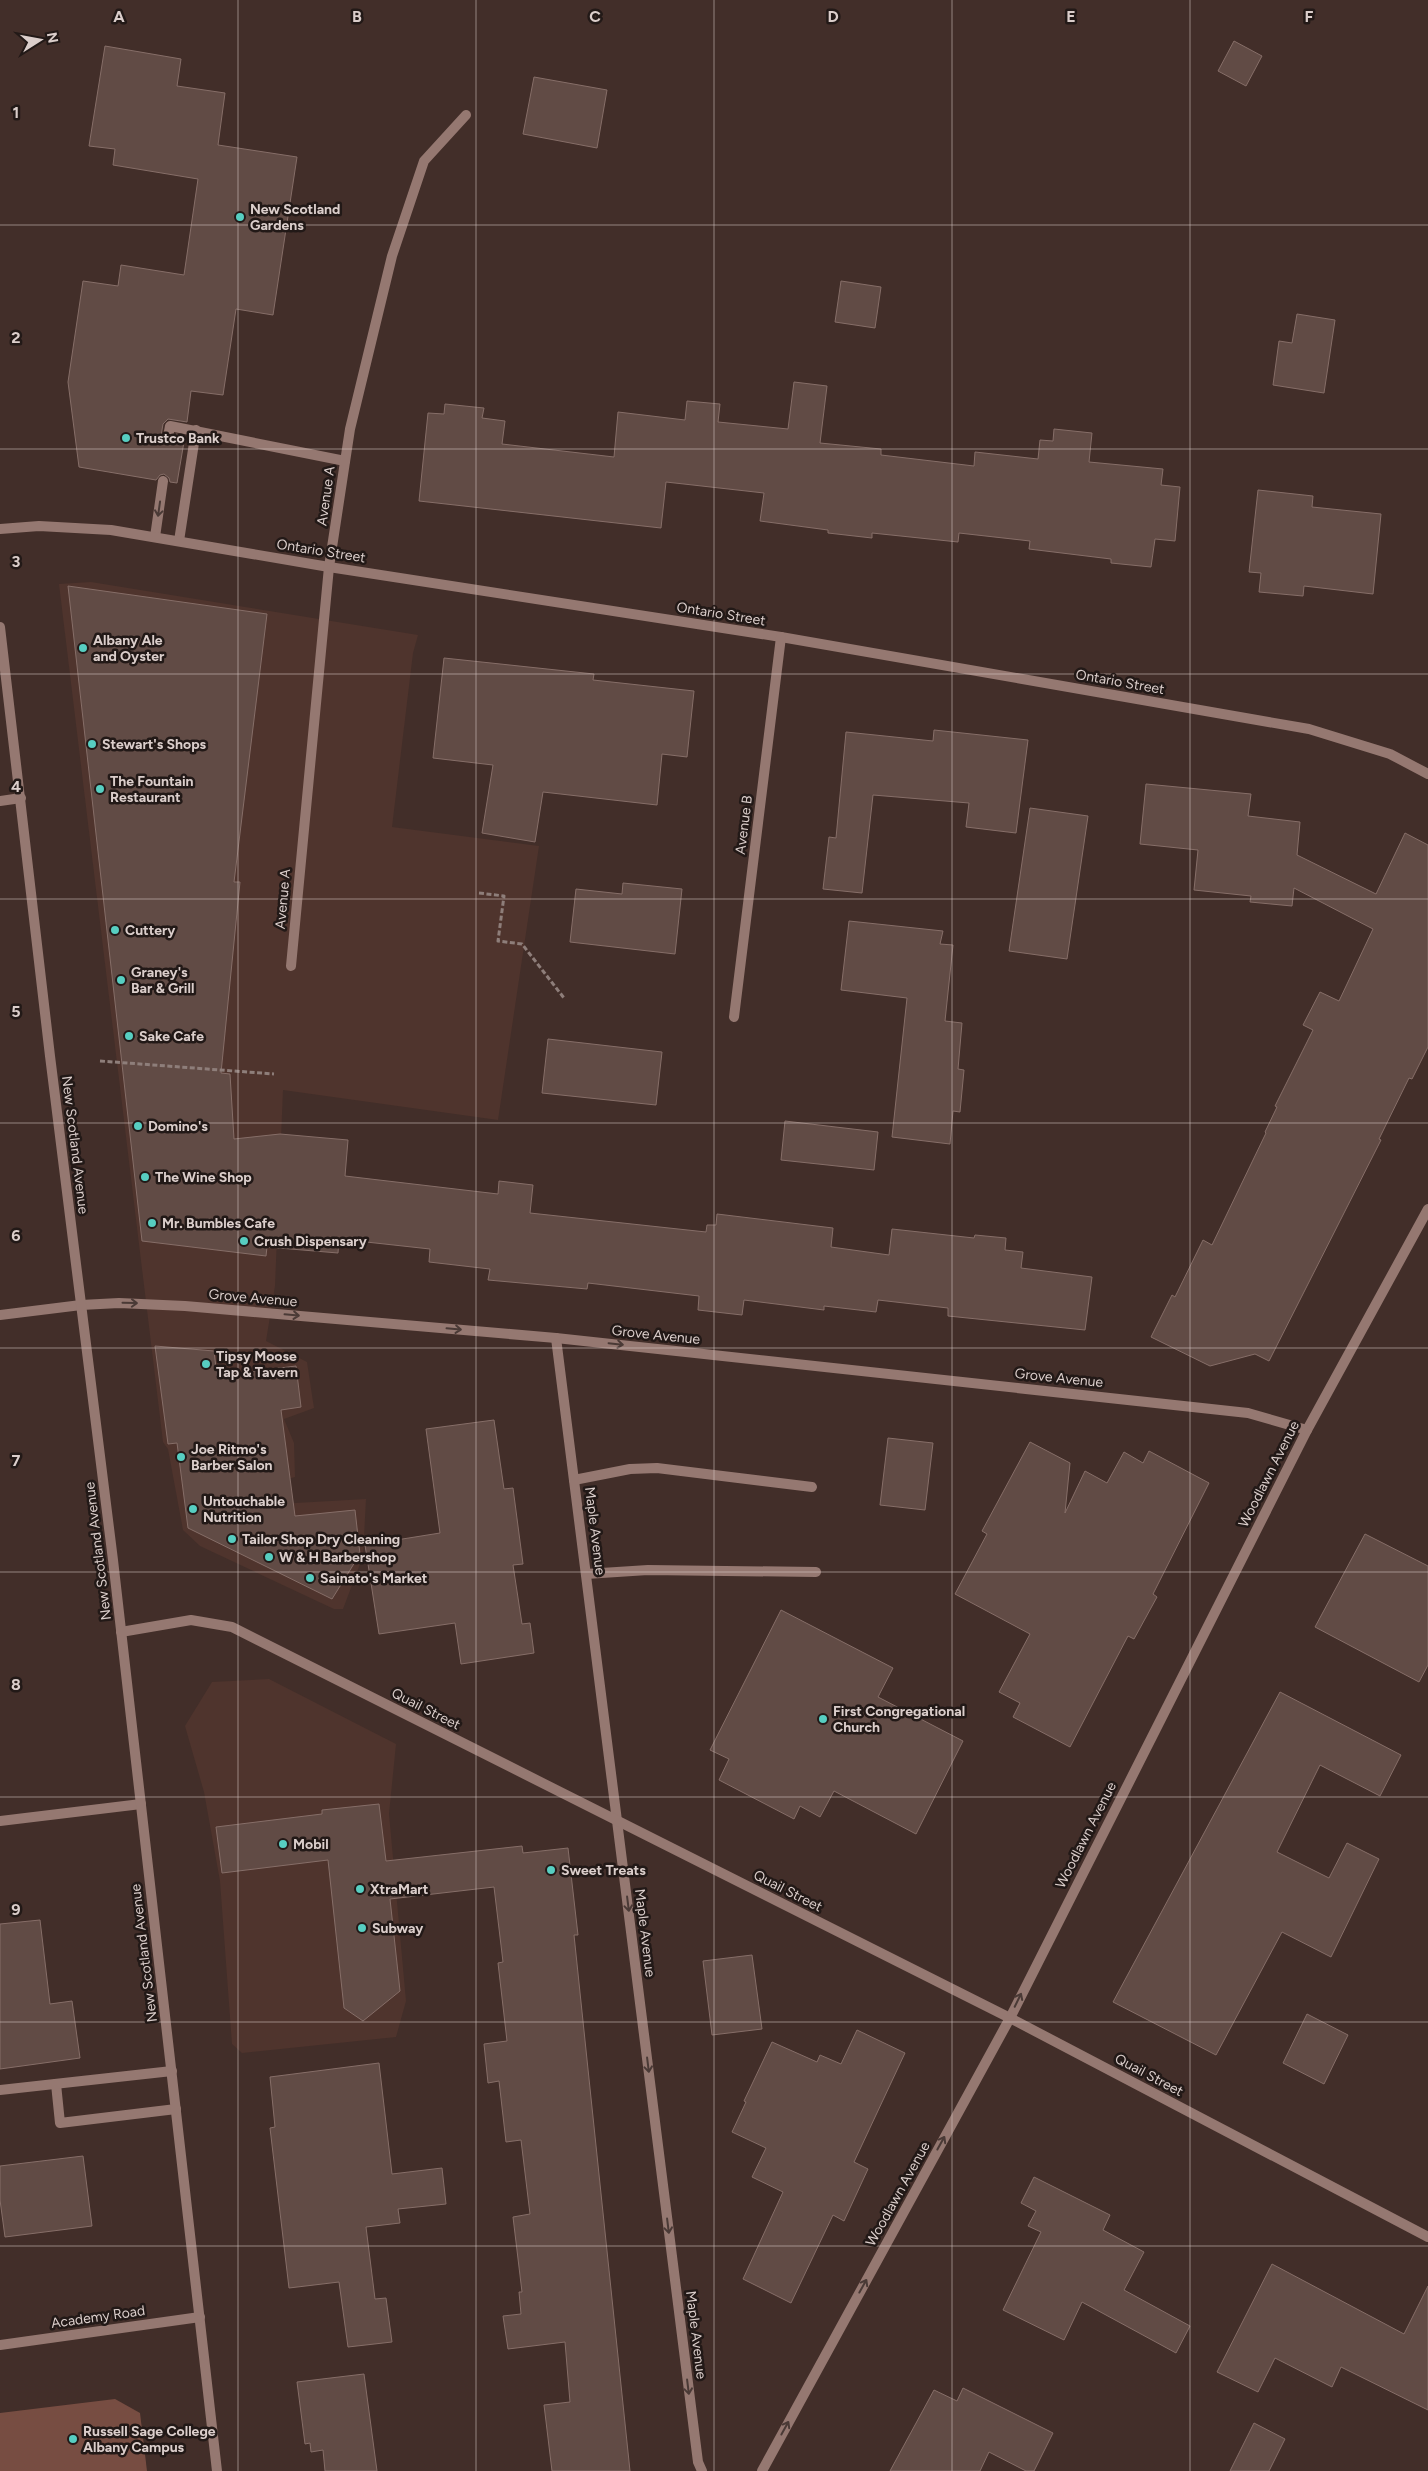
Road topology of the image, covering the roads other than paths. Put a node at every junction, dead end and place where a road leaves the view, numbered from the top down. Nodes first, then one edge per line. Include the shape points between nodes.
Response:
1 (466, 115) dead end
2 (196, 430) junction
3 (168, 437) dead end
4 (345, 461) junction
5 (163, 481) dead end
6 (0, 530) edge
7 (155, 537) junction
8 (179, 541) junction
9 (329, 567) junction
10 (0, 628) edge
11 (781, 637) junction
12 (1428, 774) edge
13 (21, 798) junction
14 (0, 801) edge
15 (291, 966) dead end
16 (734, 1017) dead end
17 (1428, 1209) edge
18 (81, 1304) junction
19 (0, 1315) edge
20 (556, 1338) junction
21 (1307, 1430) junction
22 (574, 1480) junction
23 (812, 1487) dead end
24 (816, 1572) dead end
25 (586, 1574) junction
26 (121, 1632) junction
27 (141, 1804) junction
28 (0, 1821) edge
29 (617, 1821) junction
30 (1010, 2018) junction
31 (172, 2071) junction
32 (56, 2084) junction
33 (0, 2090) edge
34 (176, 2109) junction
35 (1428, 2237) edge
36 (200, 2317) junction
37 (0, 2345) edge
38 (217, 2471) edge
39 (702, 2471) edge
40 (762, 2471) edge

1 - 4 street, Avenue A via 424,161 392,256
2 - 3 street via 170,426
2 - 4 street
2 - 8 street
4 - 9 street, Avenue A
5 -> 7 street
6 - 7 street, Ontario Street via 54,526
7 - 8 street, Ontario Street
8 - 9 street, Ontario Street
9 - 11 street, Ontario Street
9 - 15 street, Avenue A
10 - 13 street, New Scotland Avenue
11 - 12 street, Ontario Street via 1309,729 1390,754
11 - 16 street, Avenue B
13 - 14 street
13 - 18 street, New Scotland Avenue
17 - 21 street, Woodlawn Avenue
18 - 19 street, Grove Avenue
18 -> 20 street, Grove Avenue via 150,1304
18 - 26 street, New Scotland Avenue
20 -> 21 street, Grove Avenue via 1248,1412
20 - 22 street, Maple Avenue
30 -> 21 street, Woodlawn Avenue
22 - 23 street via 630,1469 657,1468
22 - 25 street, Maple Avenue
24 - 25 street via 648,1570
25 - 29 street, Maple Avenue
26 - 27 street, New Scotland Avenue
26 - 29 street, Quail Street via 191,1620 232,1627
27 - 28 street
27 - 31 street, New Scotland Avenue
29 - 30 street, Quail Street
29 -> 39 street, Maple Avenue via 698,2462
30 - 35 street, Quail Street
40 -> 30 street, Woodlawn Avenue
31 - 32 street
31 - 34 street, New Scotland Avenue
32 - 33 street
32 - 34 street via 60,2123
34 - 36 street, New Scotland Avenue
36 - 37 street, Academy Road
36 - 38 street, New Scotland Avenue

